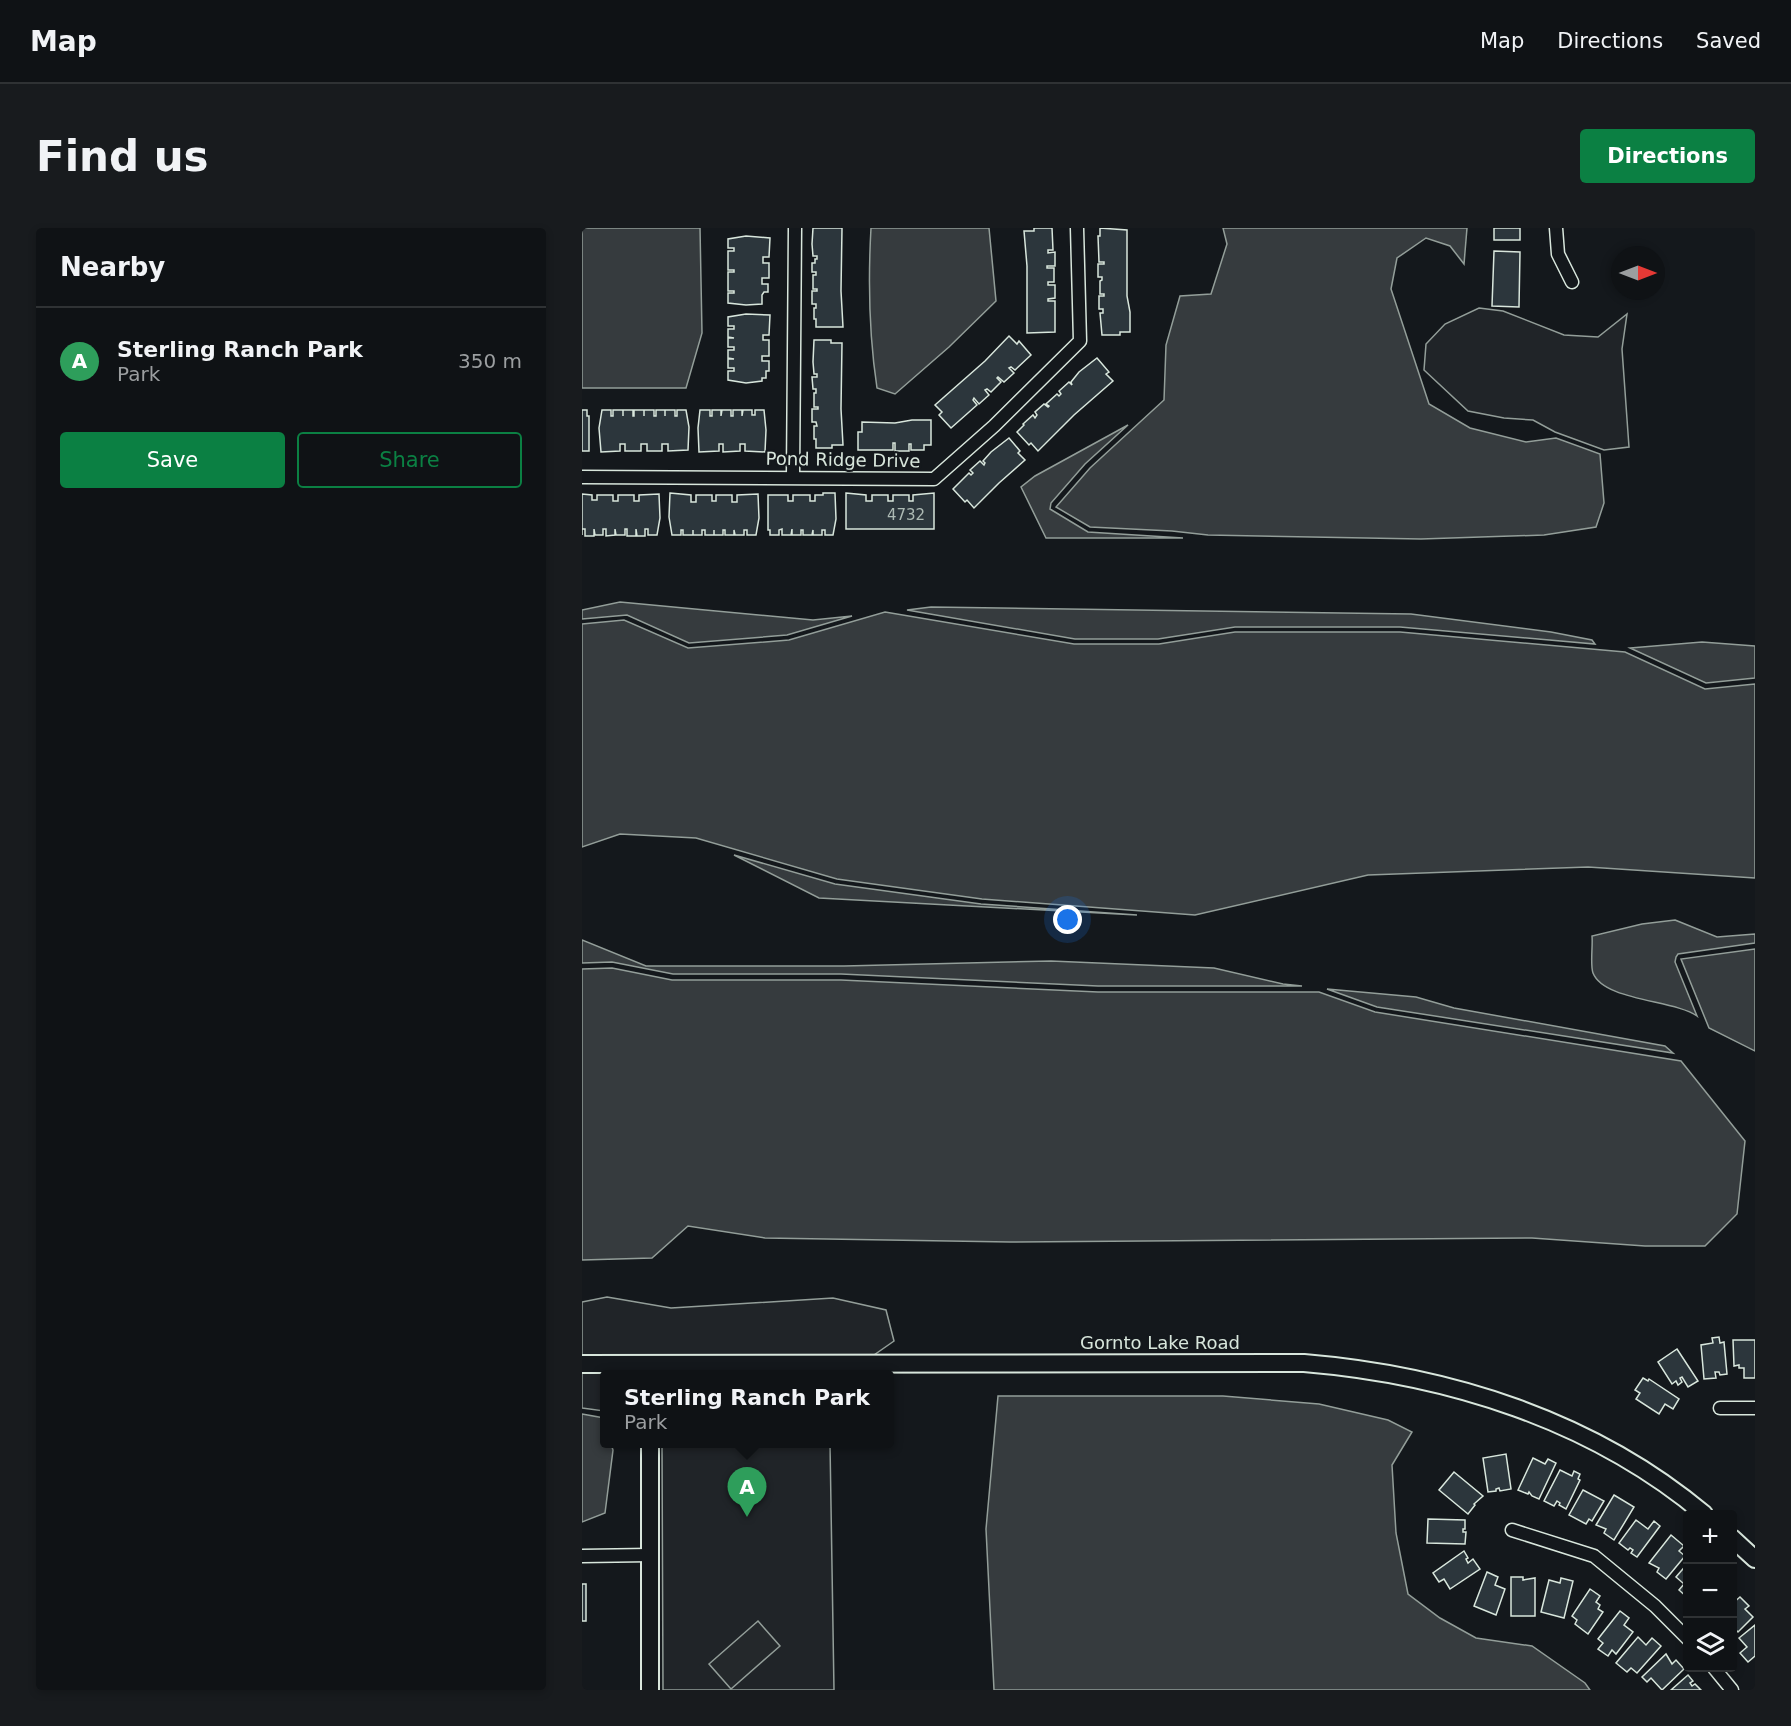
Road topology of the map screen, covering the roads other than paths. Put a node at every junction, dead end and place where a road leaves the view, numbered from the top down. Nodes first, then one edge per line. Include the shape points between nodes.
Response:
1 (795, 228) edge
2 (1077, 228) edge
3 (1556, 228) edge
4 (1572, 282) dead end
5 (582, 477) edge
6 (793, 477) junction
7 (582, 1364) edge
8 (650, 1369) edge
9 (1720, 1408) dead end
10 (1755, 1408) edge
11 (650, 1448) edge
12 (1698, 1510) edge
13 (1512, 1530) dead end
14 (1737, 1543) edge
15 (650, 1555) junction
16 (582, 1556) edge
17 (1755, 1559) edge
18 (1683, 1634) edge
19 (1717, 1672) edge
20 (650, 1690) edge
21 (1732, 1690) edge

1 - 6 street
2 - 6 street, Pond Ridge Drive via 1080,341 968,449 933,479
3 - 4 street via 1558,254
5 - 6 street, Pond Ridge Drive
7 - 8 street, Gornto Lake Road
8 - 12 street, Gornto Lake Road via 1304,1363 1348,1366 1500,1402 1547,1419 1618,1454
9 - 10 street
11 - 15 street
13 - 18 street via 1594,1556
14 - 17 street
15 - 16 street
15 - 20 street
19 - 21 street

